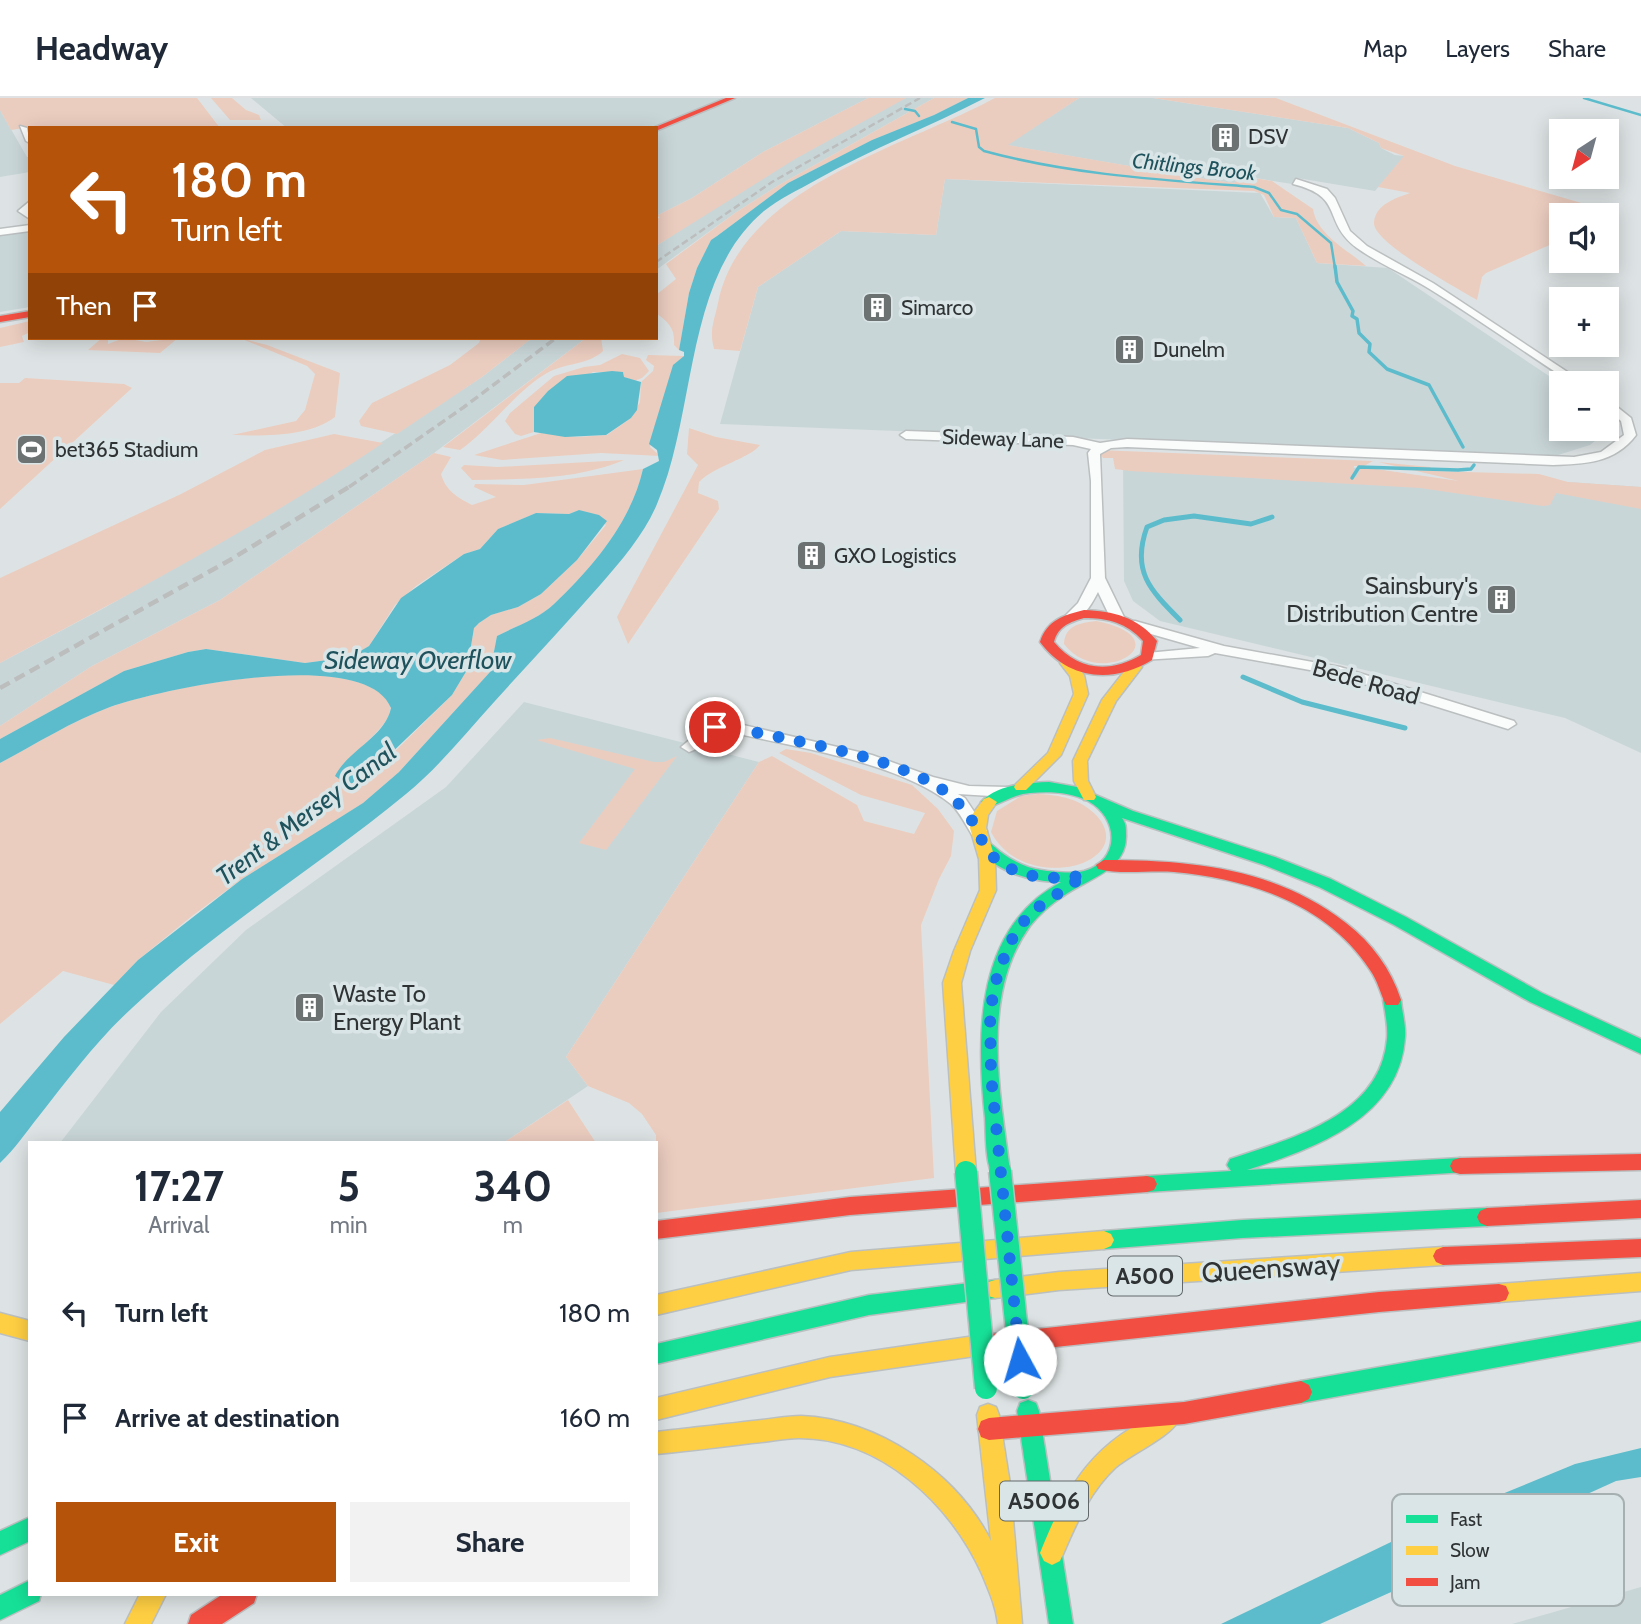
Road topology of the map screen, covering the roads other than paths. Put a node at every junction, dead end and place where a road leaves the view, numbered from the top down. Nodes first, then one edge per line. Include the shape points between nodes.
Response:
1 (732, 98) edge
2 (23, 128) dead end
3 (658, 128) edge
4 (28, 137) edge
5 (1296, 182) dead end
6 (28, 228) edge
7 (0, 232) edge
8 (28, 314) edge
9 (0, 318) edge
10 (1561, 371) edge
11 (1619, 413) edge
12 (906, 435) dead end
13 (1100, 447) junction
14 (1098, 578) junction
15 (1073, 615) junction
16 (1117, 617) junction
17 (1135, 625) junction
18 (1222, 650) junction
19 (1141, 662) junction
20 (1067, 663) junction
21 (1508, 724) dead end
22 (689, 747) dead end
23 (928, 781) junction
24 (1014, 789) junction
25 (1094, 800) junction
26 (981, 838) junction
27 (1104, 865) junction
28 (1085, 875) junction
29 (1641, 1047) edge
30 (1641, 1162) edge
31 (1181, 1181) junction
32 (1641, 1209) edge
33 (658, 1230) edge
34 (1641, 1248) edge
35 (1641, 1282) edge
36 (658, 1305) edge
37 (0, 1324) edge
38 (28, 1331) edge
39 (1641, 1331) edge
40 (658, 1354) edge
41 (658, 1409) edge
42 (1184, 1413) junction
43 (1032, 1426) junction
44 (989, 1429) junction
45 (658, 1443) edge
46 (28, 1530) edge
47 (0, 1543) edge
48 (1052, 1553) junction
49 (28, 1593) edge
50 (154, 1596) edge
51 (242, 1596) edge
52 (0, 1608) edge
53 (1010, 1617) edge
54 (1061, 1619) edge
55 (137, 1624) edge
56 (200, 1624) edge

1 - 3 main road
2 - 4 street
5 - 10 street via 1328,194 1339,224 1354,241
6 - 7 street
8 - 9 main road
11 - 13 street, Sideway Lane via 1627,420 1630,435 1615,451 1579,460 1127,443
12 - 13 street, Sideway Lane via 1073,441
13 - 14 street via 1094,453
14 - 15 street via 1084,605
14 - 16 street
15 - 16 main road
15 - 20 main road via 1056,622 1047,636 1049,648
16 - 17 main road
17 - 18 street, Bede Road
17 - 19 main road via 1150,641
18 - 19 street, Bede Road
18 - 21 street, Bede Road via 1335,670
19 - 20 main road via 1101,672
19 - 25 main road via 1109,700 1080,761 1081,780
20 - 24 main road via 1077,675 1081,694 1061,744
22 - 23 street via 715,727 726,726 866,758
23 - 24 street via 968,791
23 - 26 street via 959,802
24 - 25 main road via 1051,786
24 - 26 main road via 985,807 980,815
25 - 27 main road via 1113,817 1120,839
25 - 29 main road via 1172,832 1299,871 1575,1018
26 - 28 main road via 995,858 1021,873 1052,879
26 - 44 main road, A5006, bridge via 987,895 952,983
27 - 28 main road
27 - 31 main road via 1208,869 1257,880 1293,896 1356,940 1395,1000 1398,1039 1393,1063 1375,1095 1351,1116 1327,1132 1272,1154
28 - 43 main road, A5006, bridge via 1030,913 1014,935 998,972 990,1011 1000,1171 1023,1388
30 - 31 main road via 1422,1167
31 - 33 main road via 892,1203
32 - 36 main road, Queensway / A500 via 1229,1230 851,1261
34 - 40 main road, Queensway / A500 via 1059,1281 869,1305
35 - 41 main road via 1379,1302 937,1350 830,1367
37 - 38 main road
39 - 42 main road
42 - 43 main road
42 - 48 main road via 1124,1444 1104,1460 1065,1515
43 - 44 main road
43 - 48 main road, A5006
44 - 53 main road, A5006
45 - 53 main road via 802,1427 878,1448 926,1479 954,1506 976,1539
46 - 47 main road
48 - 54 main road, A5006
49 - 52 main road
50 - 55 main road
51 - 56 main road

